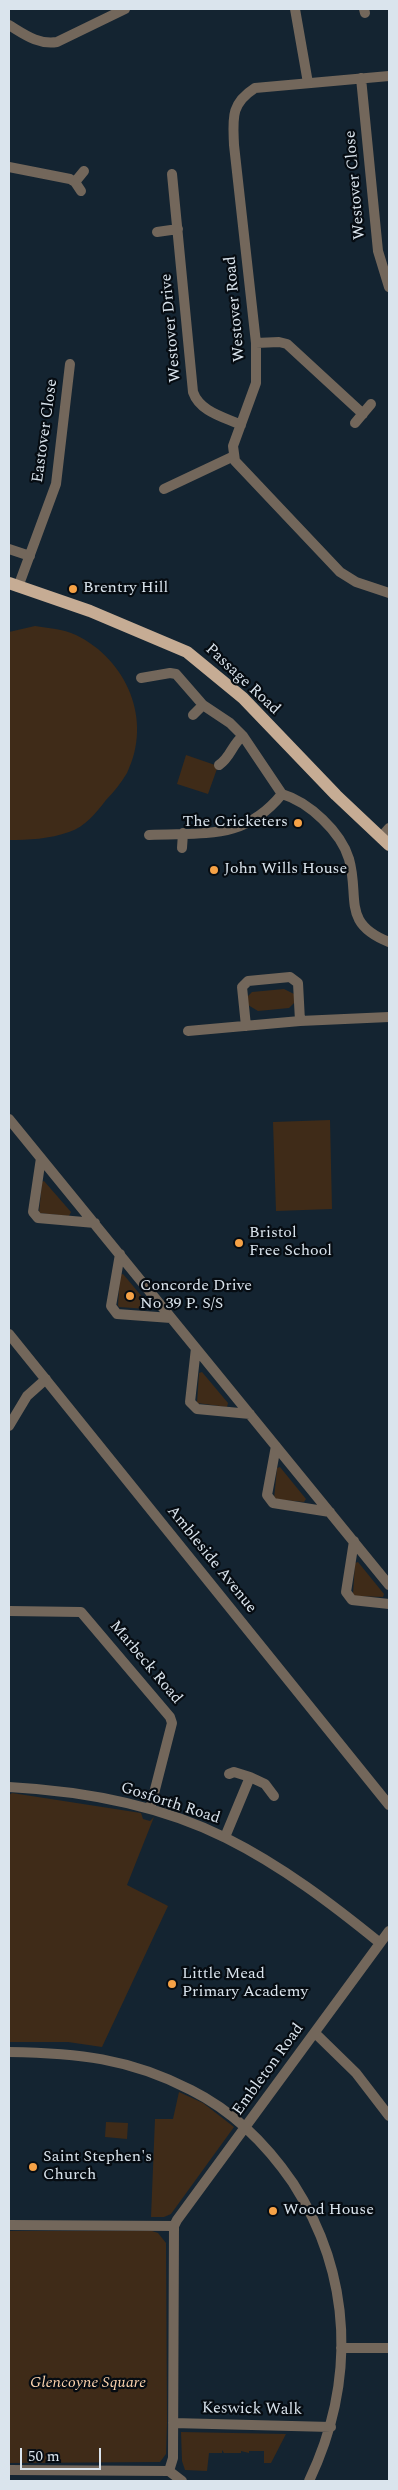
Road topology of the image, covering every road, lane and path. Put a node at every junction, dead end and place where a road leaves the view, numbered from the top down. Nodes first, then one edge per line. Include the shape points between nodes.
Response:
1 (125, 9) edge
2 (296, 9) edge
3 (9, 25) edge
4 (389, 76) edge
5 (361, 78) junction
6 (308, 83) junction
7 (9, 167) edge
8 (84, 171) dead end
9 (172, 174) dead end
10 (178, 229) junction
11 (156, 232) dead end
12 (389, 287) edge
13 (256, 343) junction
14 (70, 364) dead end
15 (372, 404) dead end
16 (363, 414) junction
17 (355, 424) dead end
18 (241, 425) junction
19 (234, 456) junction
20 (164, 489) dead end
21 (9, 549) edge
22 (30, 556) junction
23 (14, 585) edge
24 (389, 593) edge
25 (141, 678) dead end
26 (203, 706) junction
27 (193, 715) dead end
28 (243, 736) junction
29 (219, 765) dead end
30 (282, 794) junction
31 (183, 833) junction
32 (149, 835) dead end
33 (386, 837) edge
34 (182, 848) dead end
35 (389, 942) edge
36 (389, 1017) edge
37 (300, 1021) junction
38 (246, 1026) junction
39 (188, 1031) dead end
40 (10, 1123) edge
41 (41, 1158) junction
42 (95, 1223) junction
43 (120, 1254) junction
44 (171, 1318) junction
45 (9, 1334) edge
46 (196, 1348) junction
47 (46, 1379) junction
48 (250, 1414) junction
49 (9, 1426) edge
50 (276, 1446) junction
51 (330, 1512) junction
52 (354, 1541) junction
53 (389, 1585) edge
54 (389, 1604) edge
55 (9, 1611) edge
56 (229, 1774) dead end
57 (250, 1776) junction
58 (9, 1786) edge
59 (274, 1796) dead end
60 (389, 1806) edge
61 (150, 1809) junction
62 (225, 1837) junction
63 (389, 1931) edge
64 (380, 1943) junction
65 (315, 2033) junction
66 (9, 2052) edge
67 (389, 2116) edge
68 (246, 2128) junction
69 (9, 2225) edge
70 (174, 2226) junction
71 (341, 2348) junction
72 (389, 2348) edge
73 (173, 2423) junction
74 (331, 2427) junction
75 (9, 2470) edge
76 (169, 2471) junction
77 (182, 2481) edge
78 (309, 2481) edge

1 - 3 street via 48,44 38,42
2 - 6 street
4 - 5 street, Westover Road
5 - 6 street, Westover Road
5 - 12 street, Westover Close via 378,251
6 - 13 street, Westover Road via 254,88 232,115
7 - 8 street via 64,178 78,186
9 - 10 street, Westover Drive
10 - 11 street
10 - 18 street, Westover Drive via 193,392 202,406
13 - 16 street via 287,344
13 - 18 street, Westover Road via 256,383
14 - 22 street, Eastover Close via 56,484
15 - 16 street
16 - 17 street
18 - 19 street, Westover Road
19 - 20 street
19 - 24 street via 238,466 340,572 356,582
21 - 22 street
22 - 23 street, Eastover Close
23 - 33 main road, Passage Road via 90,611 187,652 243,698 336,796
25 - 26 street via 176,674
26 - 27 street
26 - 28 street
28 - 29 street
28 - 30 street
30 - 31 street via 259,818 236,829
30 - 35 street via 294,798 311,811 338,839 349,858 353,907 358,920 367,930
31 - 32 street
31 - 34 street
36 - 37 street
37 - 38 street
37 - 38 street via 298,983 290,977 244,984
38 - 39 street
40 - 41 street
41 - 42 street
41 - 42 street via 33,1212 38,1218
42 - 43 street
43 - 44 street
43 - 44 street via 111,1306 117,1314
44 - 46 street
45 - 47 street, Ambleside Avenue
46 - 48 street
46 - 48 street via 190,1402 197,1409
47 - 49 street via 27,1396
47 - 60 street, Ambleside Avenue
48 - 50 street
50 - 51 street
50 - 51 street via 267,1494 273,1503
51 - 52 street
52 - 53 street
52 - 54 street via 346,1592 352,1600
55 - 61 street, Marbeck Road via 81,1612 170,1717 172,1723
56 - 57 street
57 - 59 street via 265,1784
57 - 62 street
58 - 61 street, Gosforth Road via 73,1792
61 - 62 street, Gosforth Road
62 - 64 street, Gosforth Road via 302,1883
63 - 64 street, Embleton Road
64 - 65 street, Embleton Road
65 - 67 street via 338,2053
65 - 68 street, Embleton Road
66 - 68 street via 95,2056 124,2063 190,2089
68 - 70 street, Embleton Road
68 - 71 street via 276,2159 314,2218 336,2280
69 - 70 street
70 - 73 street
71 - 72 street
71 - 74 street
73 - 74 street, Keswick Walk
73 - 76 street via 173,2458
74 - 78 street
75 - 76 street
76 - 77 street

